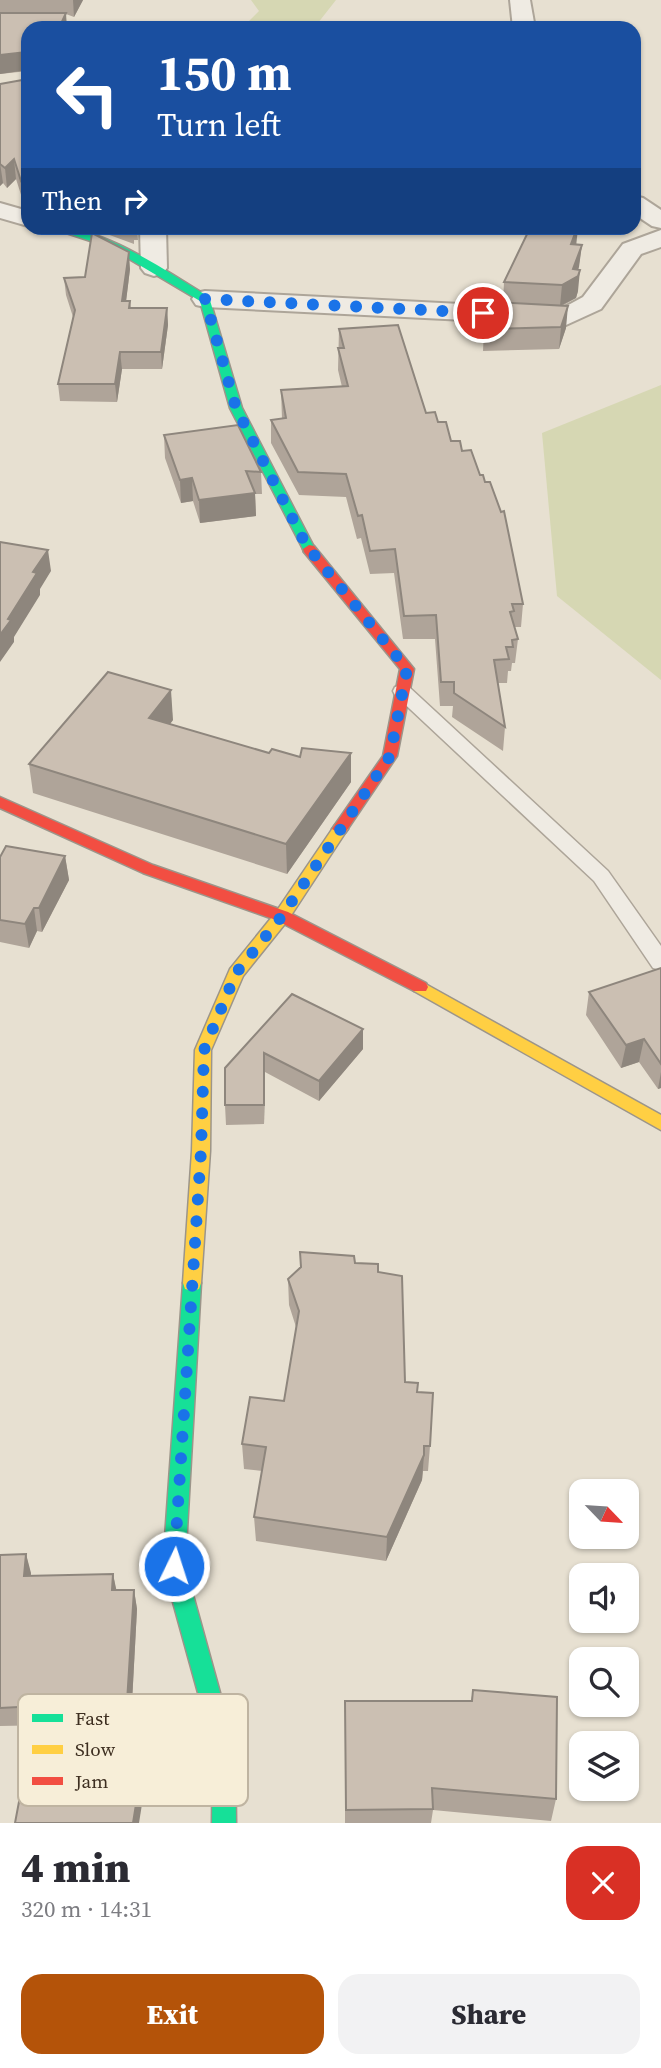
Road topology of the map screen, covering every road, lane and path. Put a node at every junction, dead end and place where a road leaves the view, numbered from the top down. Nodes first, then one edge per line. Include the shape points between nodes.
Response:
1 (520, 0) edge
2 (523, 21) edge
3 (641, 208) edge
4 (0, 210) edge
5 (21, 217) edge
6 (661, 221) edge
7 (79, 235) edge
8 (153, 235) edge
9 (661, 238) edge
10 (153, 268) junction
11 (205, 299) junction
12 (402, 691) junction
13 (0, 802) edge
14 (282, 916) junction
15 (661, 962) edge
16 (661, 1123) edge
17 (209, 1694) edge

1 - 2 street
3 - 6 street
4 - 5 street
7 - 10 street via 113,245
8 - 10 street
9 - 11 street via 632,249 592,303 566,317
10 - 11 street
11 - 12 street via 236,408 306,545 407,669
12 - 14 street via 390,756
12 - 15 lane via 601,876
13 - 14 street via 148,870
14 - 16 street via 426,990
14 - 17 street via 236,973 204,1050 174,1566

